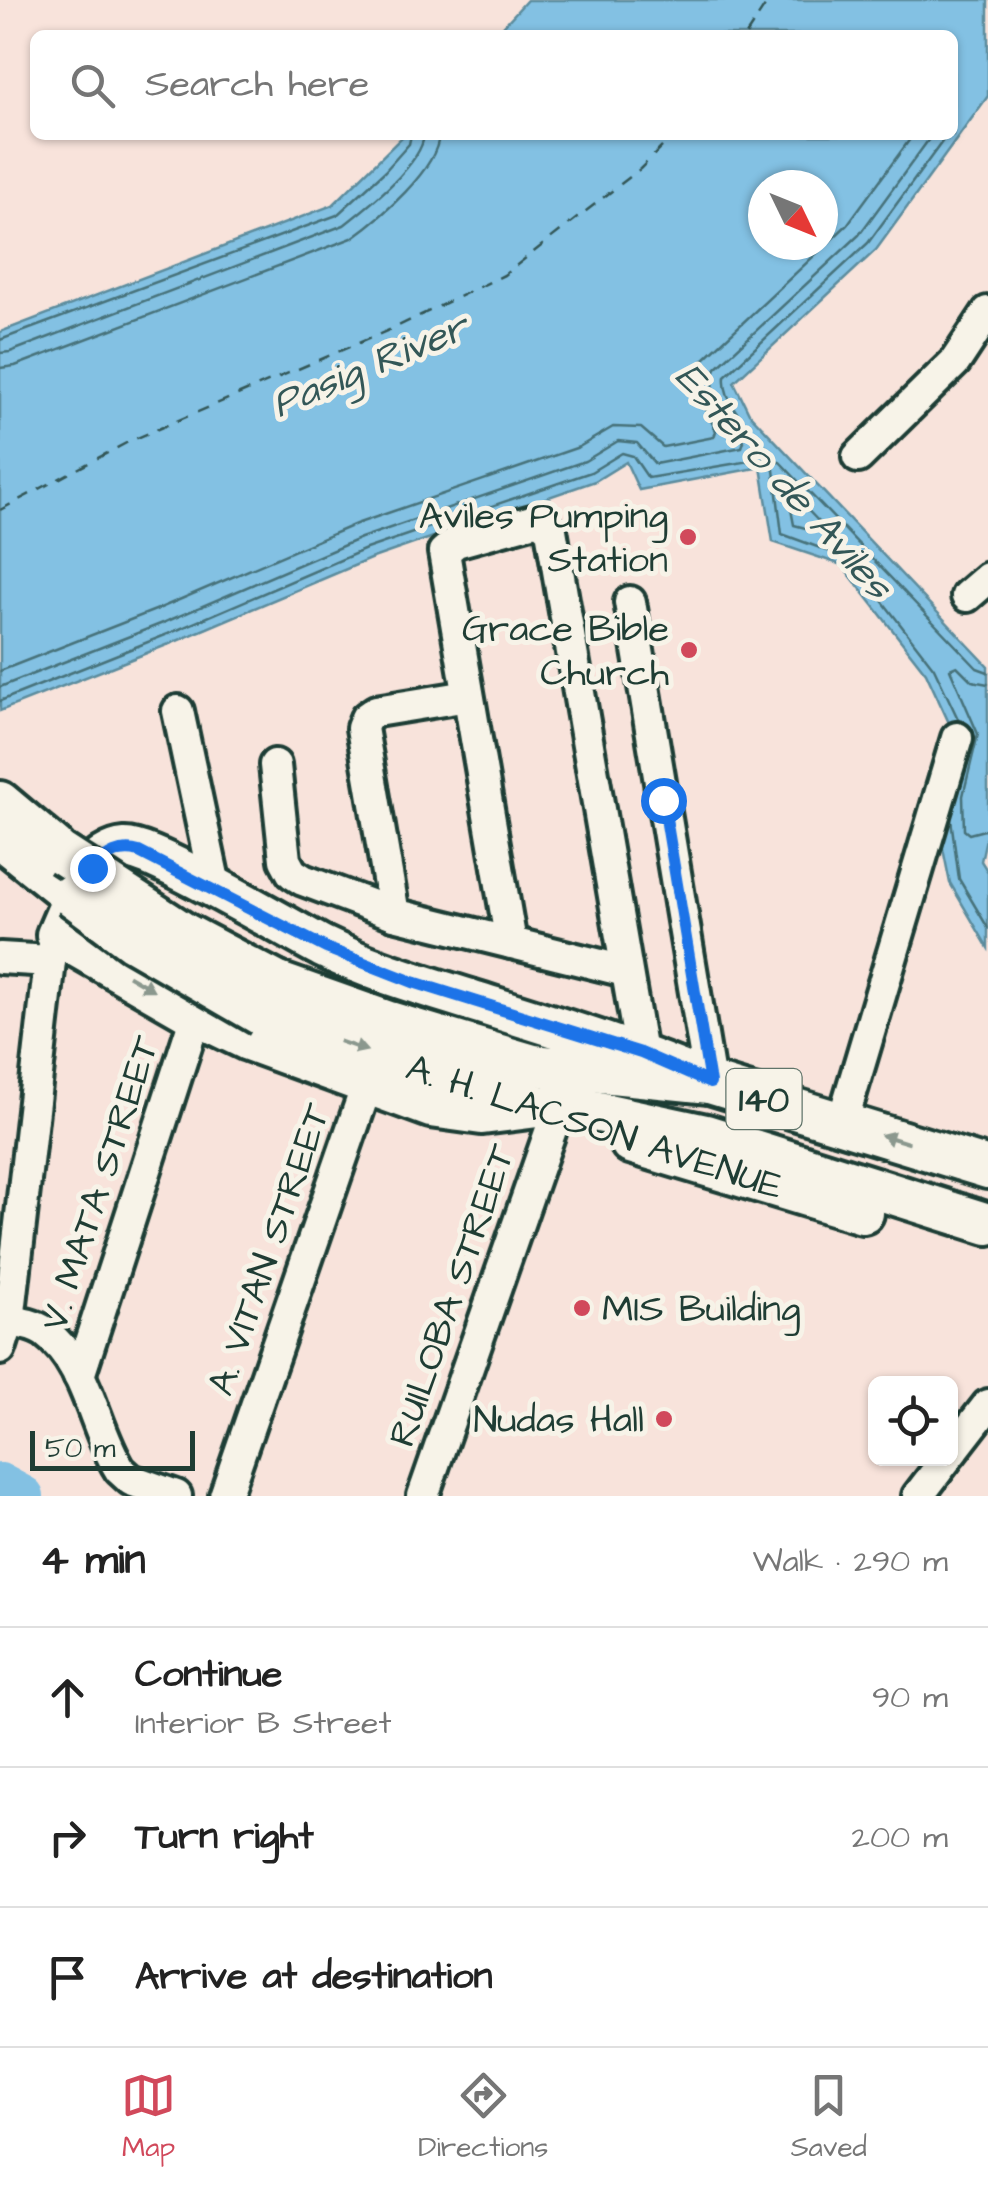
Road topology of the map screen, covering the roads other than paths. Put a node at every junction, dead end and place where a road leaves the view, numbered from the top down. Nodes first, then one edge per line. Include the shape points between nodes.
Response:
1 (988, 312) edge
2 (858, 458) dead end
3 (630, 602) dead end
4 (468, 696) junction
5 (178, 711) dead end
6 (957, 738) dead end
7 (276, 765) dead end
8 (0, 802) edge
9 (0, 838) edge
10 (216, 890) junction
11 (394, 914) junction
12 (511, 943) junction
13 (54, 948) junction
14 (0, 958) edge
15 (625, 971) junction
16 (268, 998) junction
17 (196, 1016) junction
18 (641, 1053) junction
19 (367, 1084) junction
20 (709, 1110) junction
21 (546, 1114) junction
22 (842, 1123) junction
23 (988, 1168) edge
24 (988, 1197) edge
25 (988, 1224) edge
26 (988, 1250) edge
27 (3, 1329) edge
28 (78, 1376) junction
29 (988, 1405) edge
30 (958, 1444) edge
31 (941, 1466) edge
32 (176, 1496) edge
33 (225, 1496) edge
34 (423, 1496) edge
35 (918, 1496) edge

1 - 2 street via 956,362
3 - 20 street
4 - 11 street via 376,711 362,728
4 - 12 street
4 - 15 street via 444,552 456,542 544,521 552,530
5 - 10 street
6 - 22 street
7 - 11 street via 284,860 292,873
8 - 16 main road, 140, bridge via 62,854
9 - 16 main road, 140, bridge via 133,940
10 - 13 main road via 139,852 111,853 92,868
10 - 18 main road via 326,948 413,982
11 - 12 street
12 - 15 street
13 - 14 street
13 -> 17 main road
13 - 27 street
15 - 18 street
16 - 20 main road, A. H. LACSON AVENUE / 140 via 390,1022
16 -> 21 main road, A. H. LACSON AVENUE / 140 via 517,1096
17 - 19 main road
17 - 28 street, V. MATA STREET
18 - 20 main road
19 - 21 main road via 431,1107
19 - 33 street, A. VITAN STREET
20 - 21 main road, 140 via 561,1104
20 - 22 main road, A. H. LACSON AVENUE / 140
20 - 24 main road, 140
20 - 25 main road, 140
21 - 26 main road, A. H. LACSON AVENUE / 140
21 - 34 street, RUILOBA STREET
23 -> 22 main road, A. H. LACSON AVENUE / 140
27 - 28 street via 44,1331
28 - 32 street via 120,1470
29 - 30 street
31 - 35 street

